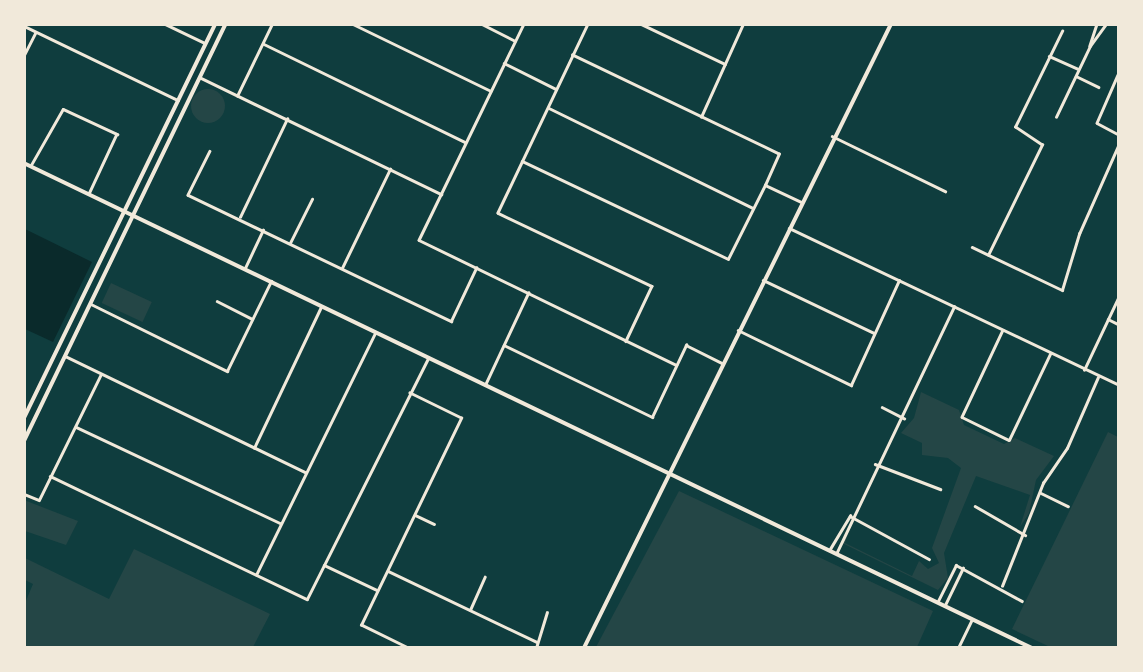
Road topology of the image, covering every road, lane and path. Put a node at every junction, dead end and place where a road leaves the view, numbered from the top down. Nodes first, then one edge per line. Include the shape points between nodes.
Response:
1 (165, 24) edge
2 (215, 24) edge
3 (226, 24) edge
4 (272, 24) edge
5 (353, 24) edge
6 (482, 24) edge
7 (524, 24) edge
8 (588, 24) edge
9 (641, 24) edge
10 (743, 24) edge
11 (891, 24) edge
12 (1097, 24) edge
13 (1106, 24) edge
14 (24, 26) edge
15 (1062, 31) dead end
16 (36, 32) junction
17 (515, 41) junction
18 (205, 43) junction
19 (264, 44) junction
20 (1090, 46) junction
21 (24, 55) edge
22 (572, 55) junction
23 (1049, 56) junction
24 (504, 63) junction
25 (725, 64) junction
26 (1079, 70) junction
27 (1118, 75) edge
28 (1076, 76) junction
29 (200, 77) junction
30 (1100, 87) dead end
31 (556, 89) junction
32 (491, 91) junction
33 (237, 96) junction
34 (178, 100) junction
35 (547, 107) junction
36 (1056, 117) dead end
37 (701, 118) junction
38 (287, 119) junction
39 (1118, 134) edge
40 (832, 136) junction
41 (466, 143) junction
42 (1118, 146) edge
43 (209, 151) dead end
44 (522, 161) junction
45 (24, 163) edge
46 (31, 165) junction
47 (390, 169) junction
48 (765, 185) junction
49 (946, 191) dead end
50 (89, 194) junction
51 (441, 194) junction
52 (312, 199) dead end
53 (801, 202) junction
54 (753, 208) junction
55 (125, 211) junction
56 (134, 215) junction
57 (239, 219) junction
58 (789, 228) junction
59 (263, 230) junction
60 (290, 243) junction
61 (972, 247) dead end
62 (988, 255) junction
63 (342, 268) junction
64 (476, 268) junction
65 (245, 269) junction
66 (763, 280) junction
67 (271, 281) junction
68 (899, 281) junction
69 (528, 293) junction
70 (1118, 298) edge
71 (217, 301) dead end
72 (90, 304) junction
73 (321, 307) junction
74 (954, 307) junction
75 (253, 319) junction
76 (1108, 319) junction
77 (1118, 324) edge
78 (738, 330) junction
79 (1003, 330) junction
80 (375, 333) junction
81 (874, 333) junction
82 (626, 341) junction
83 (504, 345) junction
84 (1050, 354) junction
85 (65, 356) junction
86 (428, 358) junction
87 (722, 363) junction
88 (676, 365) junction
89 (1084, 370) junction
90 (101, 373) junction
91 (1098, 377) junction
92 (1118, 384) edge
93 (485, 385) junction
94 (410, 394) junction
95 (882, 407) dead end
96 (24, 418) edge
97 (905, 419) junction
98 (76, 427) junction
99 (24, 441) edge
100 (254, 448) junction
101 (875, 464) junction
102 (669, 471) junction
103 (306, 472) junction
104 (50, 476) junction
105 (940, 489) dead end
106 (1041, 493) junction
107 (24, 494) edge
108 (975, 506) dead end
109 (1068, 506) dead end
110 (415, 515) junction
111 (850, 516) junction
112 (280, 523) junction
113 (434, 524) dead end
114 (1025, 535) junction
115 (830, 549) junction
116 (837, 552) junction
117 (929, 559) dead end
118 (324, 565) junction
119 (962, 568) junction
120 (388, 571) junction
121 (256, 575) junction
122 (485, 577) dead end
123 (1002, 586) junction
124 (377, 590) junction
125 (938, 601) junction
126 (1022, 601) dead end
127 (945, 605) junction
128 (470, 610) junction
129 (547, 613) dead end
130 (972, 618) junction
131 (537, 642) junction
132 (408, 648) edge
133 (536, 648) edge
134 (584, 648) edge
135 (958, 648) edge
136 (1031, 648) edge

1 - 18 street
2 - 18 street
3 - 29 street
4 - 19 street
5 - 32 street
6 - 17 street
7 - 17 street
8 - 22 street
9 - 25 street
10 - 25 street
11 - 40 street
12 - 20 street
13 - 20 street
14 - 16 street
15 - 23 street
16 - 21 street
16 - 34 street
17 - 24 street
18 - 34 street
19 - 33 street
19 - 41 street
20 - 26 street
22 - 31 street
22 - 37 street
23 - 26 street
23 - 62 street via 1015,127 1042,144
24 - 31 street
24 - 32 street
25 - 37 street
26 - 28 street
27 - 39 street via 1097,123
28 - 30 street
28 - 36 street
29 - 33 street
29 - 56 street
31 - 35 street
32 - 41 street
33 - 38 street
34 - 55 street
35 - 44 street
35 - 54 street
37 - 48 street via 779,154
38 - 47 street
38 - 57 street
40 - 49 street
40 - 53 street
41 - 51 street
42 - 62 street via 1079,234 1062,290
43 - 57 street via 188,195
44 - 54 street via 728,259
44 - 82 street via 498,213 652,286
45 - 46 street
46 - 50 street
46 - 50 street via 63,109 117,134
47 - 51 street
47 - 63 street
48 - 53 street
48 - 54 street
50 - 55 street
51 - 64 street via 419,240
52 - 60 street
53 - 58 street
55 - 56 street
55 - 96 street
56 - 65 street
56 - 72 street
57 - 59 street
58 - 66 street
58 - 68 street
59 - 60 street
59 - 65 street
60 - 63 street
61 - 62 street
63 - 64 street via 451,321
64 - 69 street
65 - 67 street
66 - 78 street
66 - 81 street
67 - 73 street
67 - 75 street
68 - 74 street
68 - 81 street
69 - 82 street
69 - 83 street
70 - 76 street
71 - 75 street
72 - 75 street via 227,372
72 - 85 street
73 - 80 street
73 - 100 street
74 - 79 street
74 - 97 street
76 - 77 street
76 - 89 street
78 - 81 street via 851,385
78 - 87 street
79 - 84 street
79 - 84 street via 962,417 1009,440
80 - 86 street
80 - 103 street
82 - 88 street
83 - 88 street via 652,417
83 - 93 street
84 - 89 street
85 - 90 street
85 - 99 street
86 - 93 street
86 - 94 street
87 - 88 street via 686,345
87 - 102 street
89 - 91 street
90 - 98 street
90 - 100 street
91 - 92 street
91 - 106 street
93 - 102 street
94 - 110 street via 461,418
94 - 118 street
95 - 97 street
97 - 101 street
98 - 104 street
98 - 112 street
100 - 103 street
101 - 105 street
101 - 111 street
102 - 115 street
102 - 134 street
103 - 112 street
104 - 107 street via 38,500
104 - 121 street
106 - 109 street
106 - 114 street
108 - 114 street
110 - 113 street
110 - 120 street
111 - 115 street
111 - 116 street
111 - 117 street
112 - 121 street
114 - 123 street
115 - 116 street
116 - 125 street
118 - 121 street via 307,599
118 - 124 street
119 - 123 street
119 - 125 street via 956,565
119 - 127 street
120 - 124 street
120 - 128 street
122 - 128 street
123 - 126 street
124 - 132 street via 361,625
125 - 127 street
127 - 130 street
128 - 131 street
129 - 131 street
130 - 135 street
130 - 136 street
131 - 133 street

